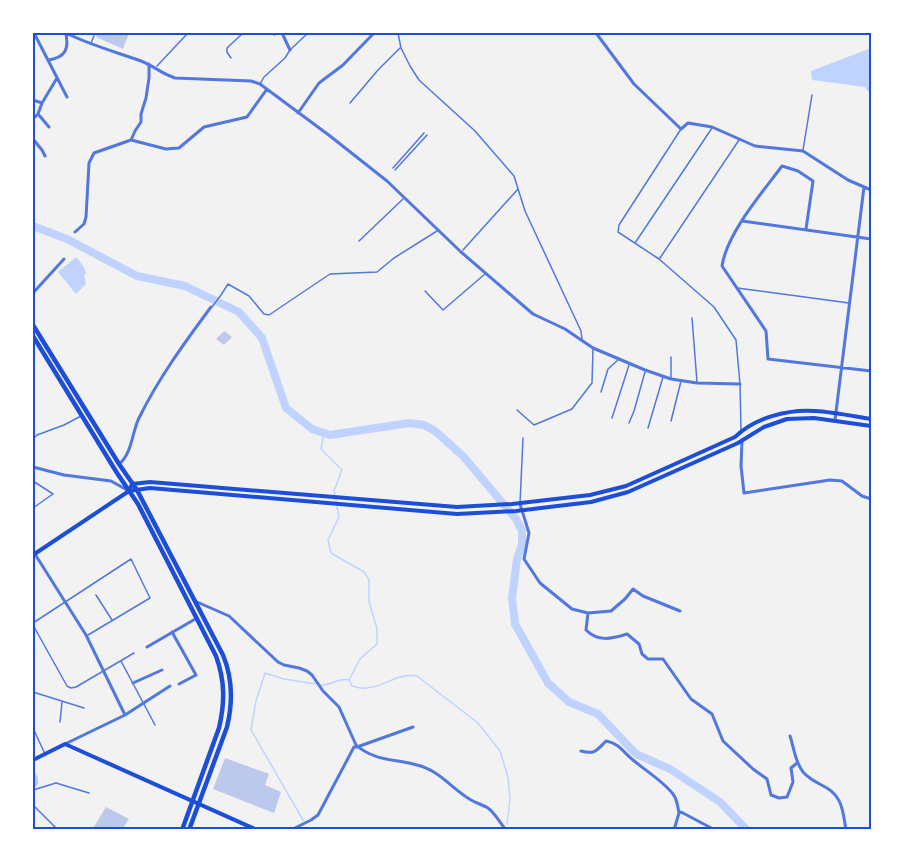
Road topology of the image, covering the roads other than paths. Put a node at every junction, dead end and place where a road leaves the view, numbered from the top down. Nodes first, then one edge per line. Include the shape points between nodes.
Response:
1 (34, 33) edge
2 (66, 33) edge
3 (95, 33) edge
4 (188, 33) edge
5 (243, 33) edge
6 (276, 33) edge
7 (282, 33) edge
8 (308, 33) edge
9 (374, 33) edge
10 (398, 33) edge
11 (596, 33) edge
12 (274, 35) dead end
13 (91, 44) junction
14 (401, 48) junction
15 (290, 50) junction
16 (231, 58) dead end
17 (49, 60) junction
18 (149, 64) junction
19 (156, 67) junction
20 (57, 78) junction
21 (260, 84) junction
22 (267, 89) junction
23 (812, 95) dead end
24 (67, 97) dead end
25 (33, 100) edge
26 (42, 103) junction
27 (350, 103) dead end
28 (298, 113) junction
29 (38, 114) junction
30 (33, 119) edge
31 (49, 127) dead end
32 (712, 127) junction
33 (681, 129) junction
34 (425, 134) dead end
35 (33, 139) edge
36 (739, 139) junction
37 (131, 140) junction
38 (802, 151) junction
39 (45, 156) dead end
40 (394, 169) dead end
41 (864, 187) junction
42 (518, 189) junction
43 (871, 190) edge
44 (404, 199) junction
45 (742, 221) junction
46 (806, 229) junction
47 (437, 231) junction
48 (75, 232) dead end
49 (857, 237) junction
50 (871, 239) edge
51 (359, 241) dead end
52 (635, 243) junction
53 (460, 252) junction
54 (64, 259) dead end
55 (659, 259) junction
56 (485, 274) junction
57 (736, 288) junction
58 (425, 291) dead end
59 (33, 293) edge
60 (849, 303) junction
61 (211, 307) joint
62 (692, 318) dead end
63 (33, 325) edge
64 (33, 336) edge
65 (582, 339) junction
66 (593, 348) junction
67 (671, 357) dead end
68 (619, 359) junction
69 (629, 363) junction
70 (842, 368) junction
71 (645, 370) junction
72 (871, 371) edge
73 (663, 376) junction
74 (670, 379) junction
75 (682, 380) junction
76 (697, 383) junction
77 (741, 384) junction
78 (601, 392) dead end
79 (517, 410) dead end
80 (836, 414) junction
81 (82, 416) junction
82 (612, 418) dead end
83 (871, 419) edge
84 (671, 421) dead end
85 (835, 421) junction
86 (629, 423) dead end
87 (871, 426) edge
88 (648, 428) dead end
89 (741, 431) junction
90 (523, 438) dead end
91 (33, 439) edge
92 (742, 440) junction
93 (119, 464) junction
94 (33, 467) edge
95 (33, 482) edge
96 (132, 484) junction
97 (129, 490) junction
98 (137, 490) junction
99 (871, 499) edge
100 (374, 500) junction
101 (520, 504) junction
102 (374, 507) junction
103 (33, 508) edge
104 (518, 511) junction
105 (33, 553) edge
106 (96, 595) dead end
107 (66, 601) junction
108 (195, 602) junction
109 (680, 611) dead end
110 (588, 613) junction
111 (197, 618) junction
112 (112, 621) junction
113 (33, 624) edge
114 (172, 632) junction
115 (86, 635) junction
116 (147, 646) dead end
117 (134, 652) dead end
118 (121, 660) junction
119 (104, 670) junction
120 (162, 670) dead end
121 (133, 684) junction
122 (179, 684) dead end
123 (170, 686) dead end
124 (33, 692) edge
125 (62, 701) junction
126 (143, 703) junction
127 (84, 708) dead end
128 (124, 715) junction
129 (60, 722) dead end
130 (155, 725) dead end
131 (413, 727) dead end
132 (33, 728) edge
133 (790, 736) dead end
134 (65, 744) junction
135 (357, 747) junction
136 (581, 751) dead end
137 (45, 754) junction
138 (33, 760) edge
139 (798, 763) junction
140 (33, 790) edge
141 (89, 793) dead end
142 (193, 801) junction
143 (198, 804) junction
144 (33, 805) edge
145 (679, 813) junction
146 (56, 828) dead end
147 (847, 829) edge
148 (182, 830) edge
149 (189, 830) edge
150 (257, 830) edge
151 (291, 830) edge
152 (506, 830) edge
153 (674, 830) edge
154 (715, 830) edge

1 - 17 street
2 - 13 street
2 - 17 street via 67,49 57,59
3 - 13 lane
4 - 19 lane
5 - 16 lane via 227,48
6 - 12 lane
7 - 15 street
8 - 15 lane
9 - 28 street via 319,83
10 - 14 lane
11 - 33 street via 633,84
13 - 18 street
14 - 27 lane
14 - 42 lane via 419,80 484,141 514,177
15 - 21 lane
17 - 20 street
18 - 19 street
18 - 37 street via 141,122
19 - 21 street via 175,78
20 - 24 street
20 - 26 street
21 - 22 street
22 - 28 street
22 - 37 street via 247,117 204,128 179,148 166,149
23 - 38 lane
25 - 26 street
26 - 29 street
28 - 44 street via 363,161
29 - 30 street
29 - 31 street
32 - 33 street via 688,123
32 - 36 street
32 - 52 lane
33 - 52 lane via 619,225 618,232
34 - 40 lane
35 - 39 street
36 - 38 street via 755,146
36 - 55 lane
37 - 48 street via 94,153 89,163 86,217
38 - 41 street
41 - 43 street
41 - 49 street
42 - 53 lane
42 - 65 lane
44 - 47 street
44 - 51 lane
45 - 46 street
45 - 46 street via 782,166 813,181
45 - 57 street via 724,254 722,266
46 - 49 street
47 - 53 street
47 - 61 lane via 377,272 330,273 268,315 249,296 228,284
49 - 50 street
49 - 60 street
52 - 55 lane
53 - 56 street
54 - 59 street
55 - 77 lane via 714,307 736,340
56 - 58 lane via 443,310
56 - 65 street via 533,314
57 - 60 lane
57 - 70 street via 766,331 768,359
60 - 70 street
61 - 93 street via 155,388 139,418 125,460
62 - 76 lane
63 - 93 main road
64 - 81 main road
65 - 66 street
66 - 68 street
66 - 79 lane via 592,383 572,409 534,425
67 - 74 lane
68 - 69 street
68 - 78 lane via 608,369
69 - 71 street
69 - 82 lane
70 - 72 street
70 - 80 street
71 - 73 street
71 - 86 lane
73 - 74 street
73 - 88 lane
74 - 75 street
75 - 76 street
75 - 84 lane
76 - 77 street
77 - 89 lane
80 - 83 main road
80 - 85 street
80 - 89 main road via 786,412
81 - 91 lane
81 - 97 main road
85 - 87 main road
85 - 92 main road via 788,419 764,426
89 - 92 lane
89 - 101 main road via 626,486
90 - 101 lane
92 - 99 street via 744,493 830,480 842,481
92 - 104 main road via 628,492 591,502
93 - 96 main road
94 - 97 street via 111,481
95 - 103 lane via 53,494
96 - 97 main road
96 - 98 main road
96 - 100 main road via 161,482
97 - 98 main road
97 - 105 main road
97 - 111 main road
98 - 102 main road
98 - 108 main road
100 - 101 main road via 457,507
100 - 102 main road
101 - 104 street
102 - 104 main road via 457,514
104 - 110 street via 529,532 524,558 540,583 572,609
105 - 107 street
106 - 112 lane
107 - 112 lane via 131,559 150,598
107 - 113 lane
107 - 115 street
108 - 135 street via 229,616 278,662 312,675 339,707
108 - 143 main road via 224,655 231,688 227,727
109 - 110 street via 643,597 633,589 611,611
110 - 139 street via 586,630 592,637 627,634 648,659 663,659 691,699 712,714 723,741 768,779 771,795 787,797 793,782 791,768
111 - 114 street
111 - 142 main road via 223,677 224,703
112 - 115 lane
113 - 119 lane via 67,686 76,687
114 - 116 street
114 - 122 street via 196,675
115 - 119 street
117 - 118 lane
118 - 119 lane
118 - 121 lane
119 - 128 street
120 - 121 street
121 - 126 lane
123 - 126 street
124 - 125 lane
125 - 127 lane
125 - 129 lane
126 - 128 street
126 - 130 lane
128 - 134 street
131 - 135 street
132 - 137 lane
133 - 139 street
134 - 137 main road
134 - 142 main road
135 - 151 street via 352,749 318,814
135 - 152 street via 380,759 428,768 471,801 489,809
136 - 145 street via 596,752 606,741 623,749 674,795
137 - 138 main road
139 - 147 street via 808,777 838,798
140 - 141 lane via 56,783
142 - 143 main road
142 - 148 main road
143 - 149 main road
143 - 150 main road
144 - 146 lane
145 - 153 street
145 - 154 street

